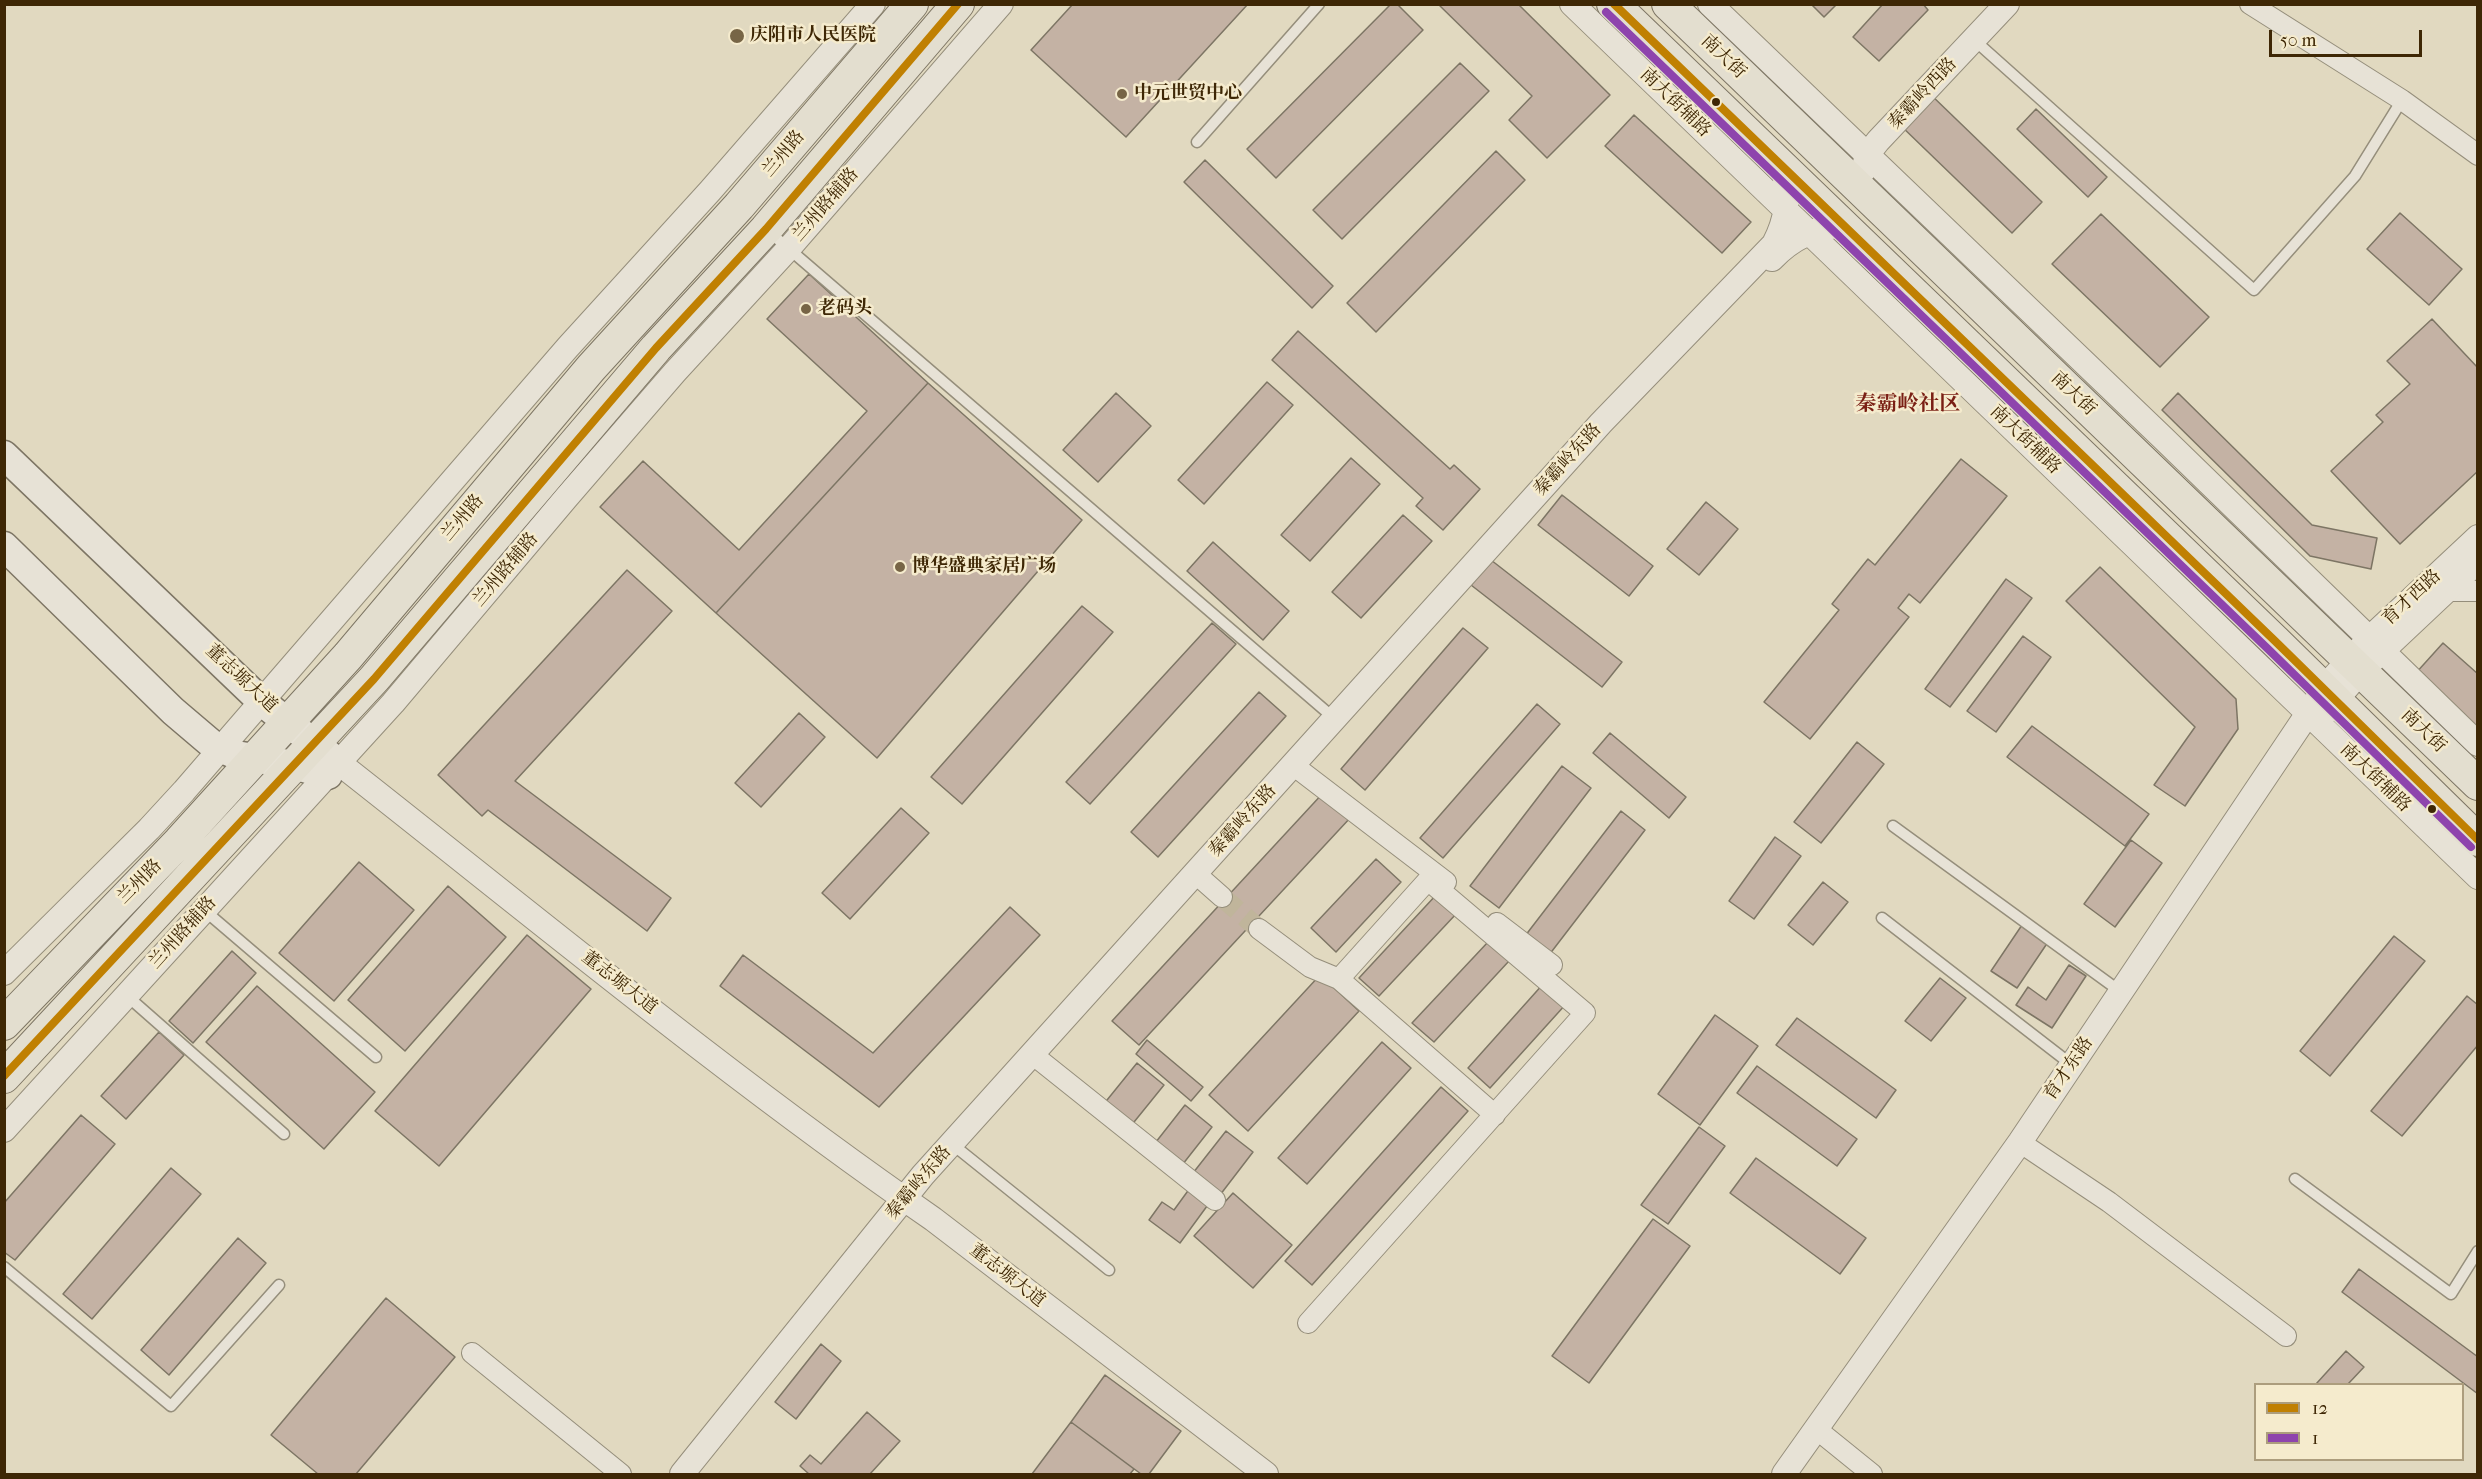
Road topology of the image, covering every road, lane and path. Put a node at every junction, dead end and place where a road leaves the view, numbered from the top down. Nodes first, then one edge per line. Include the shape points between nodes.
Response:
1 (873, 4) edge
2 (912, 4) edge
3 (958, 4) edge
4 (1001, 4) edge
5 (1319, 4) edge
6 (1572, 4) edge
7 (1613, 4) edge
8 (1668, 4) edge
9 (1710, 4) edge
10 (1996, 4) edge
11 (2007, 4) edge
12 (2250, 4) edge
13 (1971, 37) junction
14 (2402, 100) junction
15 (1197, 142) dead end
16 (1818, 148) junction
17 (1863, 150) junction
18 (2478, 155) edge
19 (1784, 170) junction
20 (1866, 194) junction
21 (1786, 211) junction
22 (1842, 225) junction
23 (1808, 232) junction
24 (778, 239) junction
25 (4, 455) edge
26 (2478, 537) edge
27 (4, 546) edge
28 (2478, 561) edge
29 (2445, 591) junction
30 (2478, 591) edge
31 (2419, 592) junction
32 (2365, 655) junction
33 (262, 702) junction
34 (2321, 706) junction
35 (288, 722) junction
36 (1338, 722) junction
37 (2478, 744) edge
38 (221, 748) junction
39 (304, 754) junction
40 (255, 759) junction
41 (1297, 767) junction
42 (333, 769) junction
43 (2478, 784) edge
44 (1893, 826) dead end
45 (2478, 840) edge
46 (1199, 877) junction
47 (2478, 877) edge
48 (1222, 897) tunnel mouth
49 (204, 909) junction
50 (1882, 918) dead end
51 (1259, 929) tunnel mouth
52 (1552, 965) dead end
53 (4, 973) edge
54 (1339, 979) junction
55 (2121, 993) junction
56 (126, 995) junction
57 (4, 1024) edge
58 (376, 1057) dead end
59 (1036, 1057) junction
60 (2072, 1065) junction
61 (4, 1077) edge
62 (1495, 1115) junction
63 (4, 1130) edge
64 (284, 1134) dead end
65 (955, 1146) junction
66 (2030, 1149) junction
67 (2295, 1179) dead end
68 (1215, 1200) dead end
69 (904, 1206) junction
70 (2478, 1251) edge
71 (4, 1267) edge
72 (1109, 1270) dead end
73 (279, 1285) dead end
74 (1308, 1323) dead end
75 (2286, 1336) dead end
76 (472, 1353) dead end
77 (1825, 1436) junction
78 (621, 1474) edge
79 (682, 1474) edge
80 (694, 1474) edge
81 (1248, 1474) edge
82 (1266, 1474) edge
83 (1784, 1474) edge
84 (1799, 1474) edge
85 (1872, 1474) edge

1 - 33 street via 568,347
2 - 35 main road, 兰州路 via 739,206 591,368
3 - 24 main road, 兰州路
4 - 24 street, 兰州路辅路
5 - 15 lane
6 - 21 street, 南大街辅路
7 - 19 main road
8 - 16 main road, 南大街
9 - 17 street
10 - 13 street, 秦霸岭西路
11 - 13 street, 秦霸岭西路
12 - 14 street
13 - 14 lane via 2254,290 2355,176
13 - 17 street, 秦霸岭西路
14 - 18 street
16 - 17 street via 1832,152
16 - 20 main road, 南大街
17 - 20 street
17 - 32 street
19 - 21 street, 秦霸岭东路
19 - 22 main road
20 - 32 main road, 南大街
21 - 23 street, 南大街辅路
21 - 36 street, 秦霸岭东路 via 1774,244 1601,423
22 - 23 street, 秦霸岭东路
22 - 34 main road
23 - 34 street, 南大街辅路
23 - 36 street, 秦霸岭东路 via 1780,251 1607,429
24 - 36 lane
24 - 39 main road, 兰州路 via 656,348 374,679
24 - 42 street, 兰州路辅路 via 644,408
25 - 33 main road, 董志塬大道
26 - 31 street, 育才西路
27 - 38 main road, 董志塬大道 via 173,711
28 - 29 street, 育才西路
29 - 30 street
29 - 31 street
29 - 32 street, 育才西路
31 - 32 street, 育才西路
32 - 34 street, 育才东路
32 - 37 street
32 - 43 main road, 南大街
33 - 35 main road, 董志塬大道
33 - 38 street
34 - 45 main road
34 - 47 street, 南大街辅路
34 - 55 street, 育才东路
34 - 66 street, 育才东路
35 - 39 main road, 董志塬大道
35 - 40 main road, 兰州路
36 - 41 street, 秦霸岭东路
38 - 40 main road, 董志塬大道
38 - 53 street via 148,829
39 - 40 main road, 董志塬大道
39 - 42 main road, 董志塬大道
39 - 61 main road, 兰州路
40 - 57 main road, 兰州路
41 - 46 street, 秦霸岭东路
41 - 52 street
42 - 49 street, 兰州路辅路
42 - 69 street, 董志塬大道
44 - 55 lane
46 - 48 street
46 - 59 street, 秦霸岭东路
49 - 56 street, 兰州路辅路
49 - 58 lane
50 - 60 lane
51 - 54 street via 1310,967
54 - 62 street
54 - 62 street via 1428,880 1585,1013
55 - 60 street, 育才东路
56 - 63 street, 兰州路辅路
56 - 64 lane
59 - 65 street, 秦霸岭东路
59 - 68 street
60 - 83 street, 育才东路
62 - 74 street
65 - 69 street, 秦霸岭东路
65 - 72 lane
66 - 75 street via 2109,1202
66 - 77 street, 育才东路
67 - 70 lane via 2451,1294
69 - 79 street, 秦霸岭东路
69 - 80 street, 秦霸岭东路
69 - 81 street, 董志塬大道
69 - 82 street, 董志塬大道
71 - 73 lane via 171,1406
76 - 78 street
77 - 84 street, 育才东路
77 - 85 street

